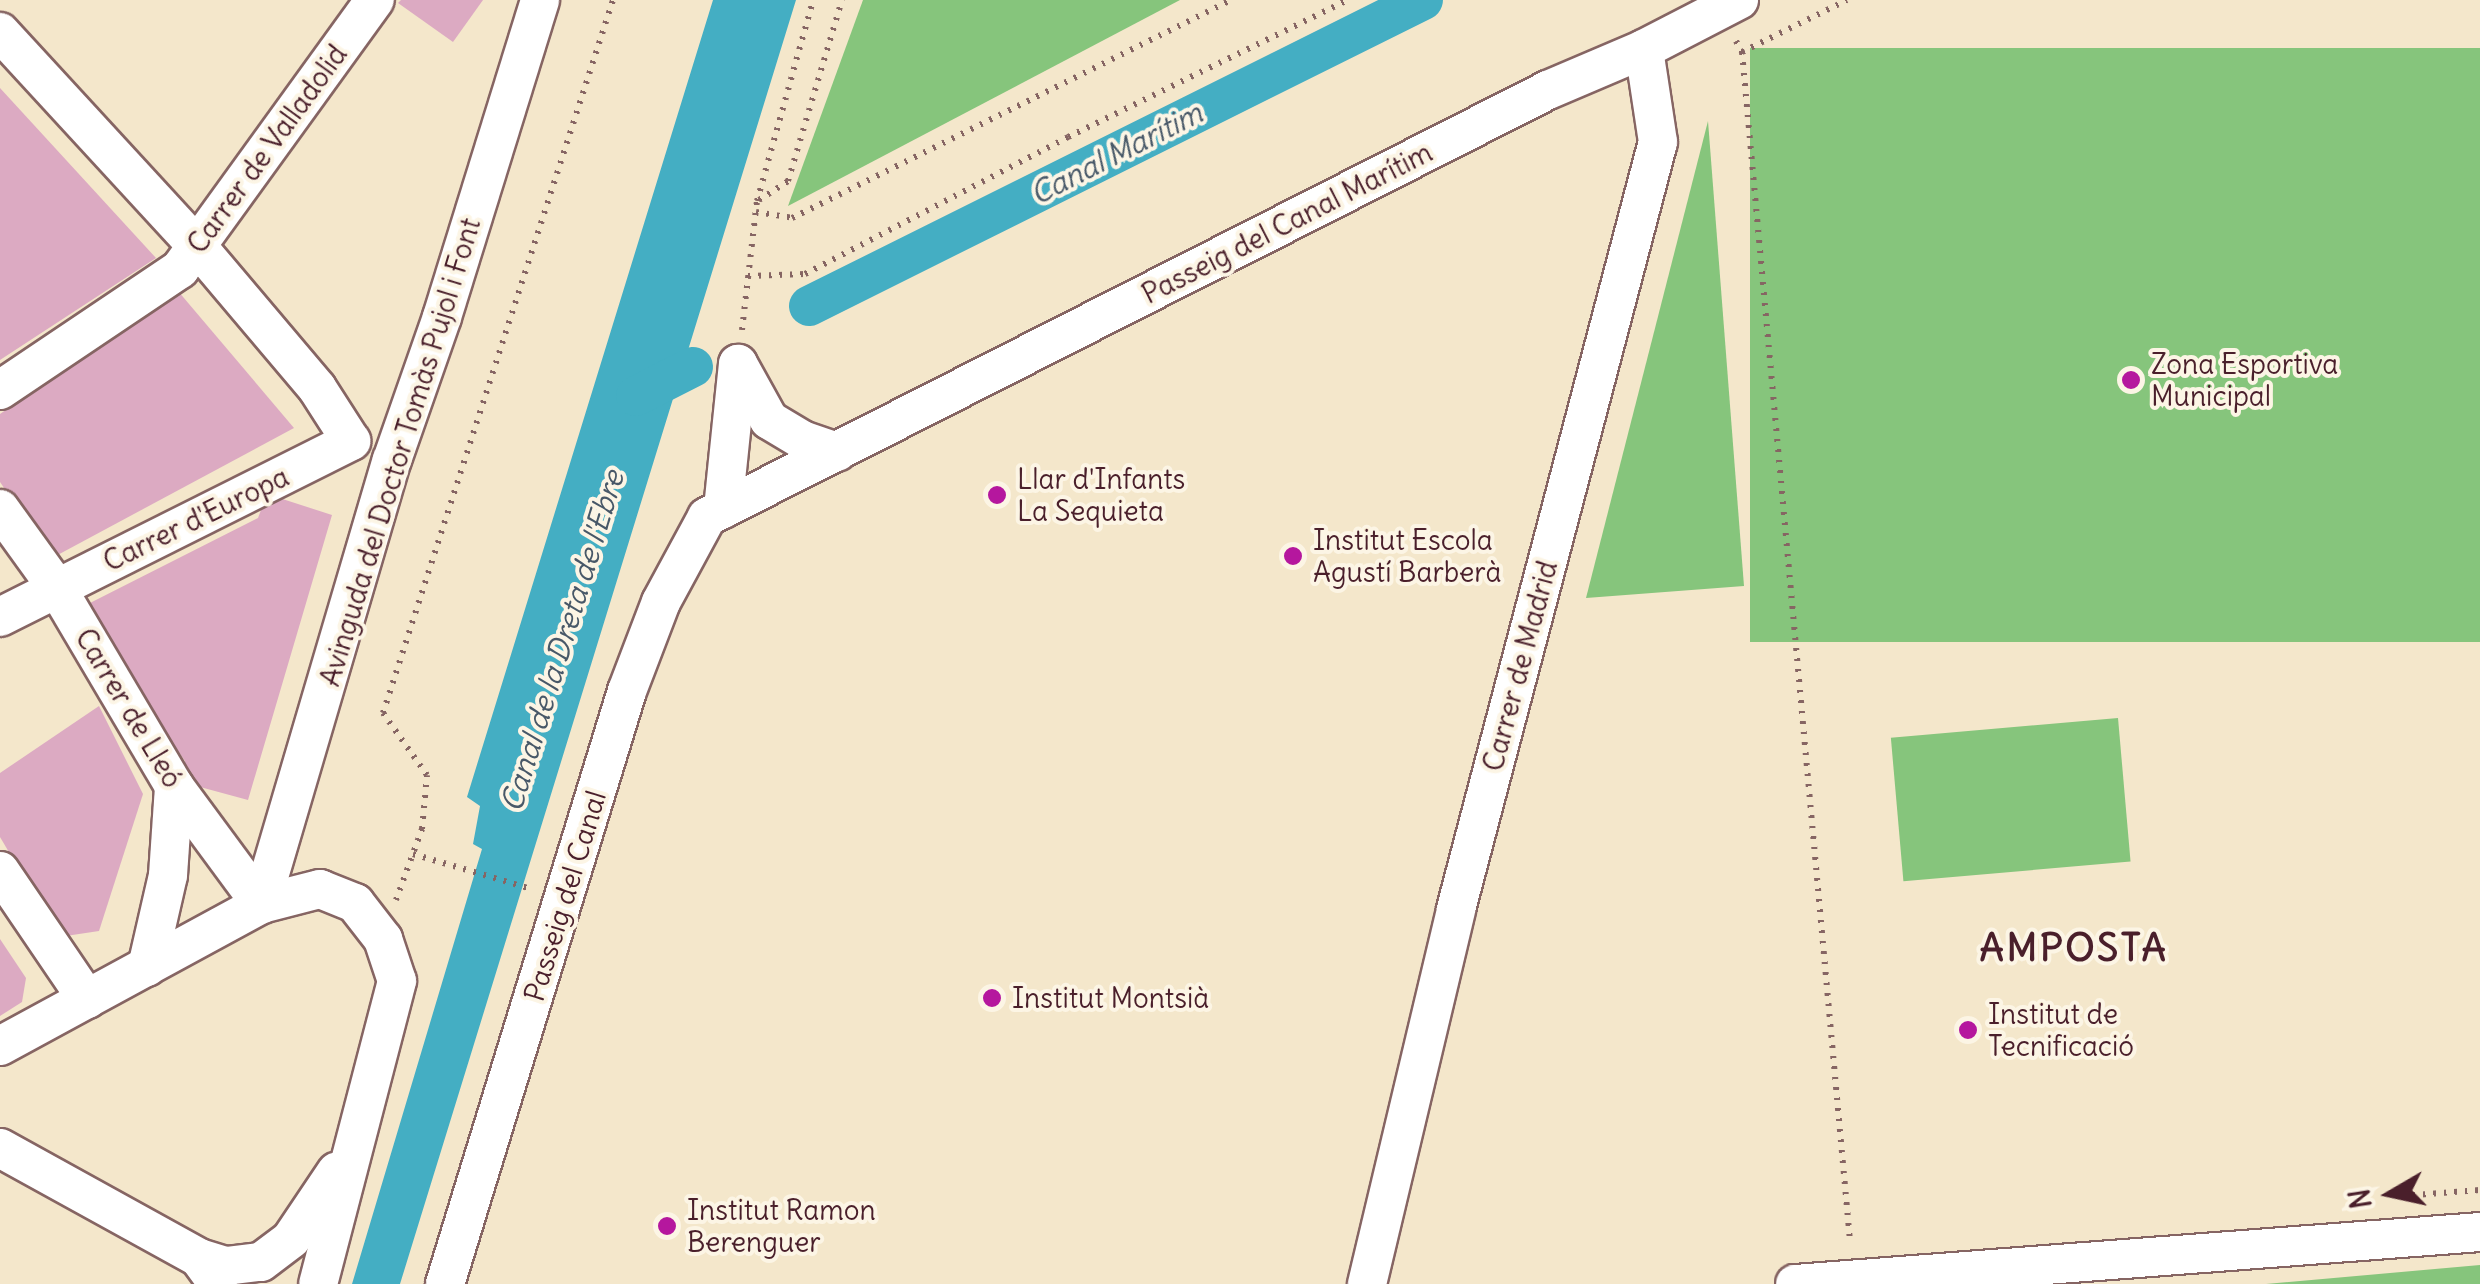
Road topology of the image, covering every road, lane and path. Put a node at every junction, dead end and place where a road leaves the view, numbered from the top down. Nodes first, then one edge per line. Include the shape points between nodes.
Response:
1 (375, 0) edge
2 (540, 0) edge
3 (613, 0) edge
4 (812, 0) edge
5 (842, 0) edge
6 (1231, 0) edge
7 (1348, 0) edge
8 (1847, 0) edge
9 (1730, 5) edge
10 (0, 32) edge
11 (1644, 49) junction
12 (1742, 52) junction
13 (757, 201) junction
14 (756, 212) junction
15 (196, 246) junction
16 (748, 276) junction
17 (738, 364) junction
18 (0, 390) edge
19 (351, 441) junction
20 (837, 452) junction
21 (392, 460) junction
22 (0, 509) edge
23 (715, 513) junction
24 (57, 588) junction
25 (0, 617) edge
26 (174, 786) junction
27 (413, 854) junction
28 (0, 872) edge
29 (546, 894) dead end
30 (260, 904) junction
31 (383, 939) junction
32 (148, 967) junction
33 (87, 999) junction
34 (0, 1046) edge
35 (356, 1140) junction
36 (0, 1148) edge
37 (2480, 1190) edge
38 (2384, 1198) dead end
39 (2480, 1232) edge
40 (1869, 1244) dead end
41 (210, 1272) edge
42 (1843, 1282) edge
43 (318, 1284) edge
44 (445, 1284) edge
45 (1367, 1284) edge
46 (1795, 1284) edge

1 - 15 street, Carrer de Valladolid
2 - 21 street, Avinguda del Doctor Tomàs Pujol i Font
3 - 27 path via 383,712 427,775
4 - 13 path
5 - 13 path via 788,181
6 - 14 path via 792,218
7 - 16 path via 805,274
8 - 12 path
9 - 11 street, Passeig del Canal Marítim
9 - 12 path
10 - 15 street
11 - 20 street, Passeig del Canal Marítim via 1548,90
11 - 45 street, Carrer de Madrid via 1658,142 1456,909
12 - 40 path via 1850,1246
13 - 14 path
14 - 16 path
15 - 18 street, Carrer de Valladolid via 180,269
15 - 19 street via 317,388
16 - 17 path
17 - 20 street via 769,420
17 - 23 street
19 - 21 street
19 - 24 street, Carrer d'Europa
20 - 23 street, Passeig del Canal Marítim
21 - 30 street, Avinguda del Doctor Tomàs Pujol i Font
22 - 24 street, Carrer de Lleó
23 - 44 street, Passeig del Canal via 661,602 626,690
24 - 25 street, Carrer d'Europa
24 - 26 street, Carrer de Lleó
26 - 30 street, Carrer de Lleó
26 - 32 street via 168,875
27 - 29 path
27 - 31 path
28 - 33 street
30 - 31 street via 320,889 355,903
30 - 32 street
31 - 35 street via 397,981
32 - 33 street
33 - 34 street
35 - 41 street via 291,1238 261,1262
35 - 43 street
36 - 41 street
37 - 38 path
39 - 42 street
42 - 46 street

